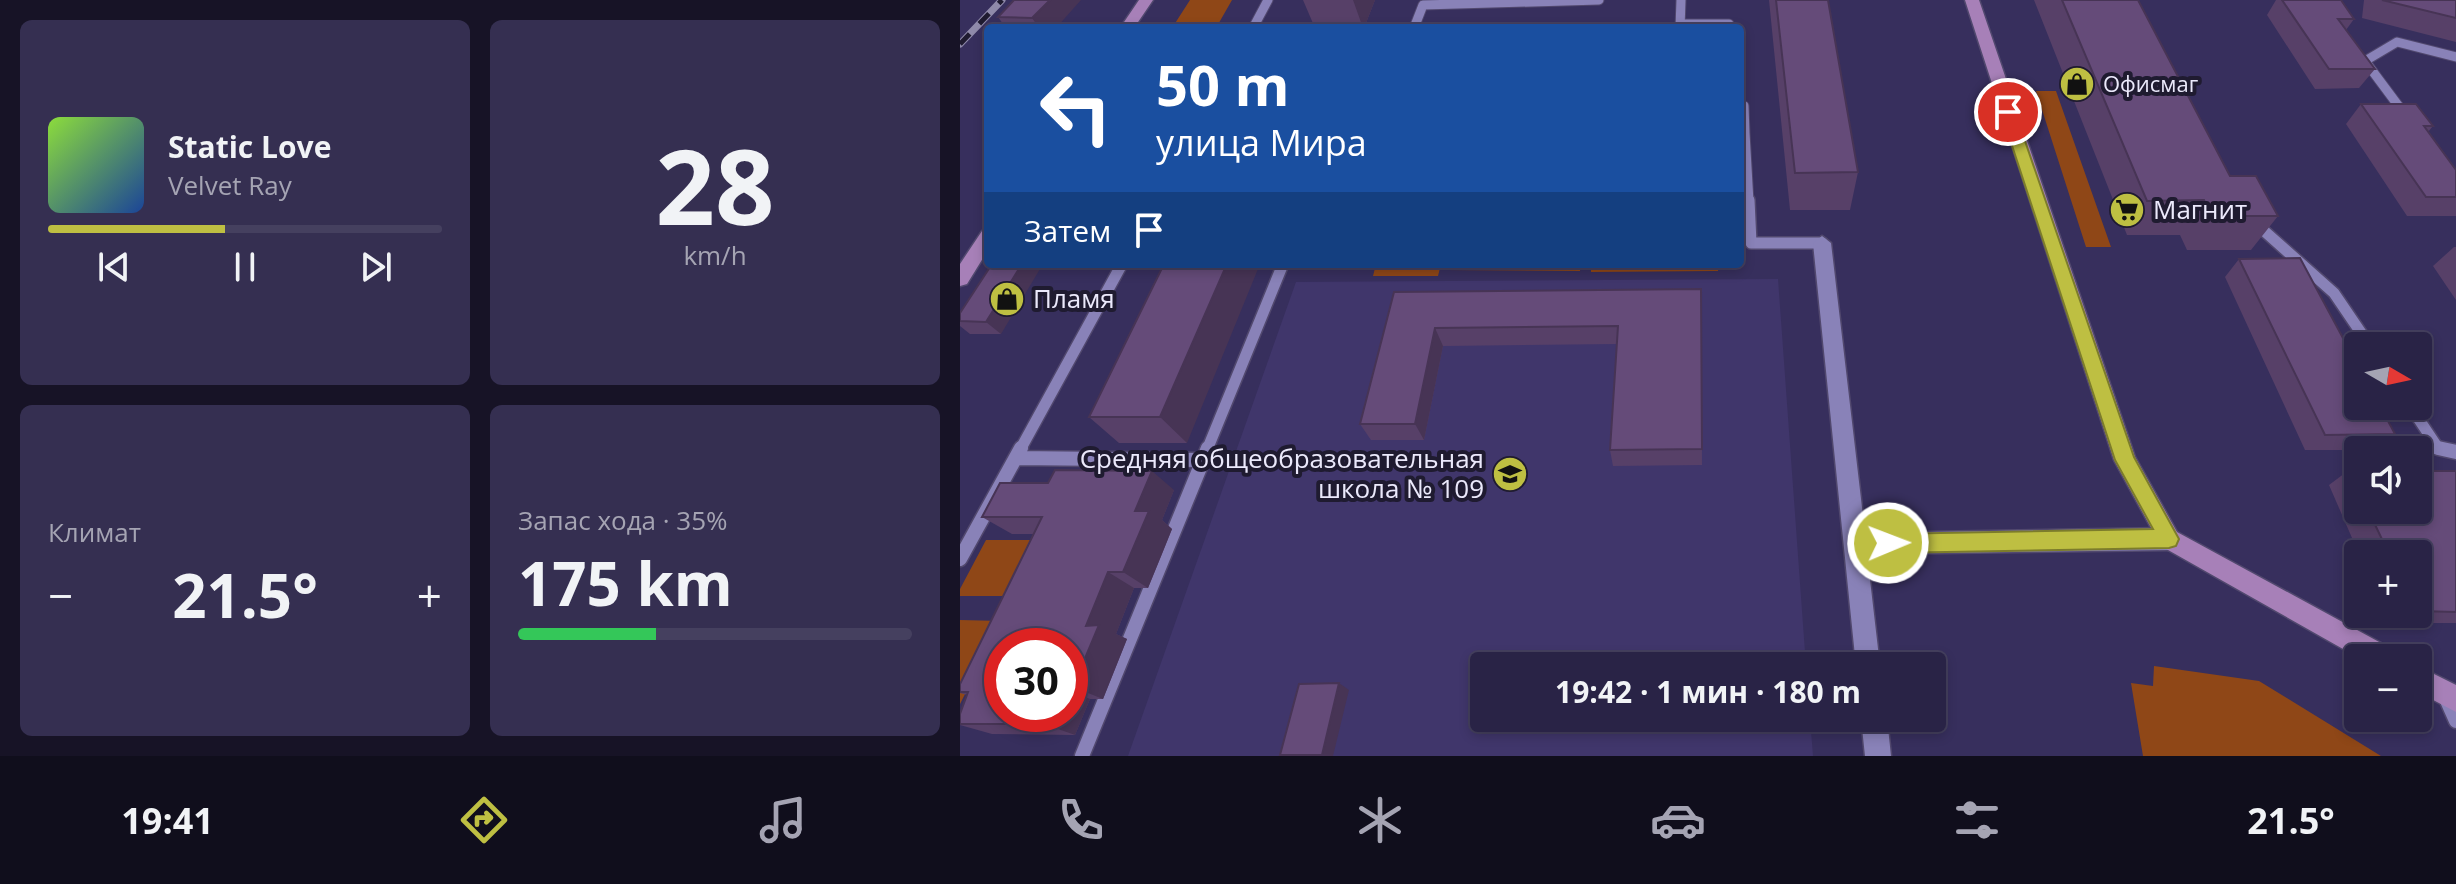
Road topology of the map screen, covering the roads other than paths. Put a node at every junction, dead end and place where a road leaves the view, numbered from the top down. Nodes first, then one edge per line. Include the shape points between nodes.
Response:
1 (1146, 0) edge
2 (1268, 0) edge
3 (1599, 0) edge
4 (1681, 0) edge
5 (1972, 0) edge
6 (1130, 24) edge
7 (1255, 24) edge
8 (1416, 24) edge
9 (1680, 24) edge
10 (2456, 57) edge
11 (2411, 122) edge
12 (1744, 147) edge
13 (2246, 215) edge
14 (984, 242) edge
15 (1822, 243) joint
16 (1120, 268) edge
17 (1281, 268) edge
18 (960, 279) edge
19 (2360, 332) edge
20 (2419, 420) edge
21 (2456, 452) edge
22 (1016, 458) junction
23 (1203, 460) junction
24 (2169, 539) junction
25 (1856, 544) junction
26 (960, 559) edge
27 (2358, 644) edge
28 (1867, 652) edge
29 (2449, 695) edge
30 (2456, 721) edge
31 (1875, 732) edge
32 (1082, 756) edge
33 (1878, 756) edge

1 - 6 main road
2 - 7 lane
3 - 8 lane via 1423,5
4 - 9 lane
5 - 24 main road via 2125,460
10 - 11 lane via 2397,42 2365,61
12 - 15 lane via 1751,243
13 - 19 lane via 2334,293
14 - 18 main road
15 - 25 street
16 - 22 lane
17 - 23 lane
20 - 21 lane via 2438,448
22 - 23 lane
22 - 26 lane
23 - 32 lane
24 - 25 street
24 - 27 main road
25 - 28 street
29 - 30 lane
31 - 33 street

